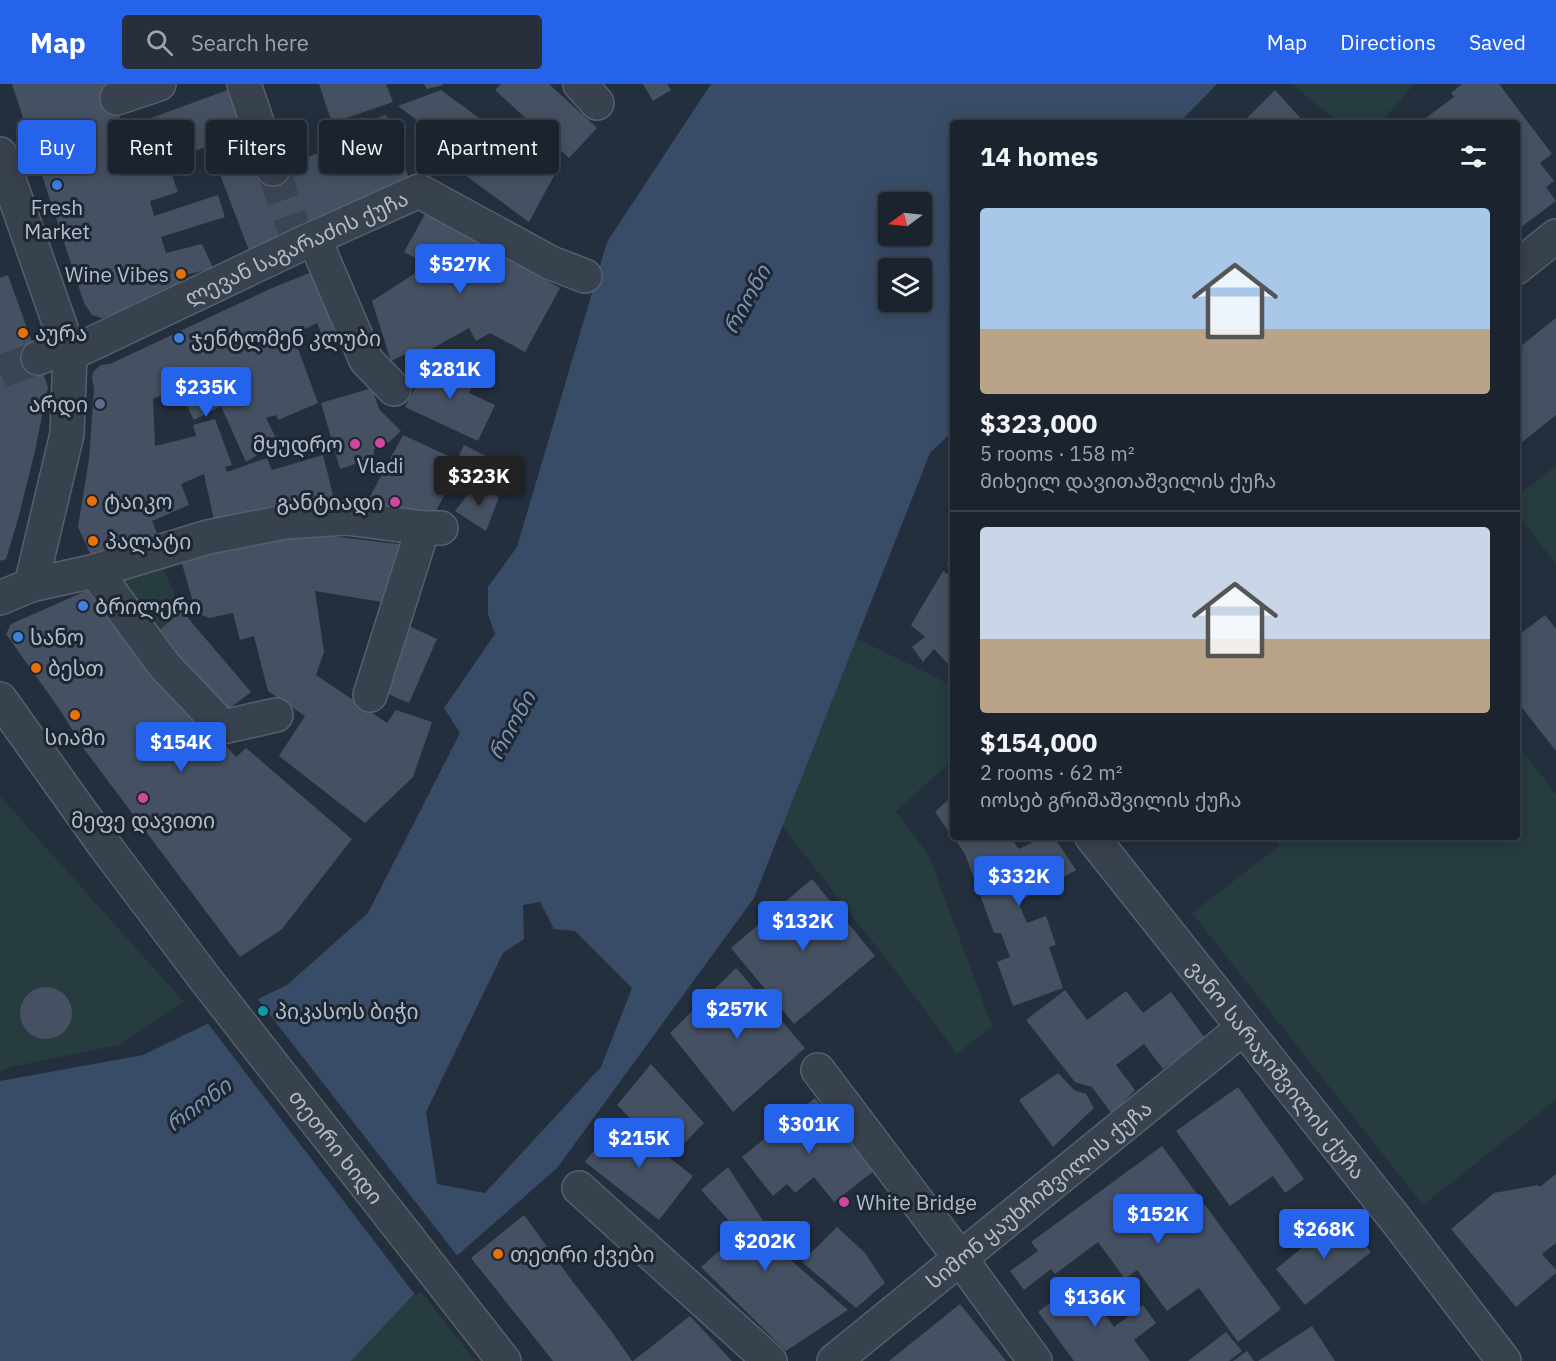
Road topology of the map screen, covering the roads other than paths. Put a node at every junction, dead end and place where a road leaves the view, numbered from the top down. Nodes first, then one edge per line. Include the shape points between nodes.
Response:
1 (159, 84) edge
2 (244, 84) edge
3 (117, 98) dead end
4 (256, 120) edge
5 (2, 167) edge
6 (1556, 236) edge
7 (303, 239) junction
8 (1520, 265) edge
9 (585, 276) dead end
10 (59, 353) junction
11 (394, 389) dead end
12 (95, 571) junction
13 (31, 585) junction
14 (0, 598) edge
15 (370, 695) dead end
16 (0, 699) edge
17 (276, 715) dead end
18 (1094, 840) edge
19 (1244, 1028) junction
20 (818, 1070) dead end
21 (579, 1188) dead end
22 (960, 1258) junction
23 (504, 1361) edge
24 (770, 1361) edge
25 (834, 1361) edge
26 (1035, 1361) edge
27 (1504, 1361) edge

1 - 3 street
2 - 4 street
5 - 10 street
6 - 8 street
7 - 9 street, ლევან საგარაძის ქუჩა via 419,191 551,263
7 - 10 street, ლევან საგარაძის ქუჩა
7 - 11 street via 366,360
10 - 13 street via 67,434
12 - 13 street
12 - 15 street via 208,537 285,522 346,518 432,528
12 - 17 street via 164,665 223,727
13 - 14 street
16 - 23 street, თეთრი ხიდი via 197,968
18 - 19 street, ვანო სარაჯიშვილის ქუჩა
19 - 22 street, სიმონ ყაუხჩიშვილის ქუჩა
19 - 27 street, ვანო სარაჯიშვილის ქუჩა
20 - 22 street
21 - 24 street
22 - 25 street, სიმონ ყაუხჩიშვილის ქუჩა
22 - 26 street

